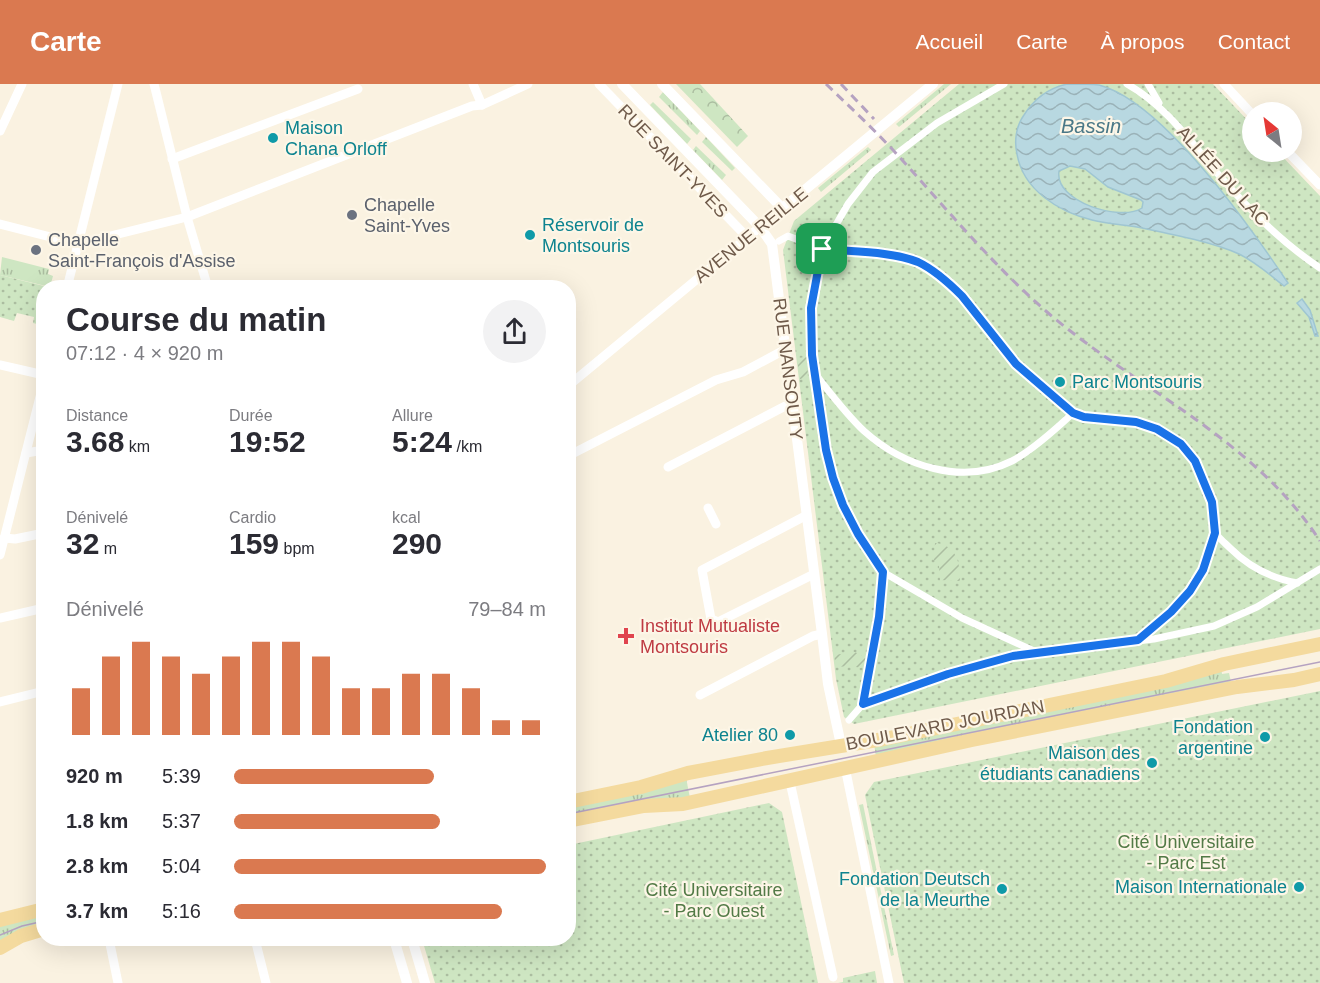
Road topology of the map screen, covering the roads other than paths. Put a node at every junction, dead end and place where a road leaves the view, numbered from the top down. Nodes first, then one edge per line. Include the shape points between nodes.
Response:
1 (22, 84) edge
2 (118, 84) edge
3 (154, 84) edge
4 (473, 84) edge
5 (528, 84) edge
6 (599, 84) edge
7 (622, 84) edge
8 (662, 84) edge
9 (933, 84) edge
10 (1004, 84) edge
11 (1127, 84) edge
12 (1148, 84) edge
13 (1224, 84) edge
14 (358, 89) dead end
15 (1242, 103) edge
16 (482, 105) junction
17 (1161, 108) junction
18 (0, 131) edge
19 (172, 159) junction
20 (1298, 162) edge
21 (1320, 185) edge
22 (783, 208) junction
23 (187, 217) junction
24 (0, 224) edge
25 (760, 227) junction
26 (747, 237) junction
27 (779, 241) dead end
28 (78, 244) junction
29 (822, 249) junction
30 (1320, 268) edge
31 (69, 280) edge
32 (206, 280) edge
33 (786, 349) junction
34 (0, 365) edge
35 (36, 373) edge
36 (814, 373) junction
37 (576, 379) edge
38 (793, 402) junction
39 (36, 413) edge
40 (1073, 413) junction
41 (36, 451) edge
42 (576, 452) edge
43 (26, 453) junction
44 (668, 467) dead end
45 (708, 508) dead end
46 (807, 515) junction
47 (716, 524) dead end
48 (1215, 533) junction
49 (36, 534) edge
50 (2, 538) edge
51 (0, 555) edge
52 (1320, 569) edge
53 (883, 572) junction
54 (814, 574) junction
55 (1297, 582) junction
56 (36, 610) edge
57 (0, 618) edge
58 (822, 634) junction
59 (1138, 640) junction
60 (1320, 644) edge
61 (1035, 652) junction
62 (1320, 674) edge
63 (36, 693) edge
64 (700, 694) dead end
65 (0, 702) edge
66 (863, 704) junction
67 (849, 720) dead end
68 (841, 745) junction
69 (845, 767) junction
70 (790, 782) junction
71 (576, 800) edge
72 (576, 819) edge
73 (36, 911) edge
74 (0, 920) edge
75 (36, 931) edge
76 (110, 946) edge
77 (257, 946) edge
78 (396, 946) edge
79 (414, 946) edge
80 (0, 948) edge
81 (833, 977) dead end
82 (118, 983) edge
83 (266, 983) edge
84 (407, 983) edge
85 (425, 983) edge
86 (889, 983) edge

1 - 18 street
2 - 28 street
3 - 19 street
4 - 16 street
5 - 16 street
6 - 26 street, RUE SAINT-YVES
7 - 25 street, RUE NANSOUTY
8 - 22 street
9 - 22 street, AVENUE REILLE
10 - 29 street via 937,123 873,172 854,195
11 - 17 street, ALLÉE DU LAC
12 - 17 street
13 - 15 street
14 - 19 street
16 - 23 street
17 - 30 street, ALLÉE DU LAC via 1254,215
19 - 23 street
20 - 21 street
22 - 25 street, AVENUE REILLE
23 - 28 street
23 - 32 street
24 - 28 street
25 - 26 street, AVENUE REILLE
25 - 33 street, RUE NANSOUTY via 772,244
26 - 37 street, AVENUE REILLE
27 - 29 street via 788,236
28 - 31 street
29 - 36 street via 811,308
29 - 40 street via 904,258 927,267 962,296 1016,364
33 - 38 street, RUE NANSOUTY
33 - 42 street
34 - 35 street
36 - 40 street via 855,422 877,441 903,457 948,471 985,471 1013,460
36 - 53 street via 833,478 850,520
38 - 44 street
38 - 46 street, RUE NANSOUTY
39 - 43 street
40 - 48 street via 1151,426 1181,444 1200,470 1212,502
41 - 43 street
43 - 50 street
45 - 47 street
46 - 54 street, RUE NANSOUTY
46 - 54 street via 702,570 711,619 718,622
48 - 55 street via 1253,568
48 - 59 street via 1203,570 1190,591
49 - 50 street
50 - 51 street
52 - 55 street
53 - 61 street via 962,618
53 - 66 street
54 - 58 street, RUE NANSOUTY
55 - 59 street via 1227,621 1177,635
56 - 57 street
58 - 64 street
58 - 68 street, RUE NANSOUTY
59 - 61 street
60 - 68 main road, BOULEVARD JOURDAN via 1154,683
61 - 66 street via 948,674
62 - 69 main road, BOULEVARD JOURDAN via 1237,687
63 - 65 street
66 - 67 street
68 - 71 main road, BOULEVARD JOURDAN via 688,773
69 - 70 main road, BOULEVARD JOURDAN
69 - 86 street
70 - 72 main road, BOULEVARD JOURDAN via 683,804 644,806
70 - 81 street
73 - 74 main road
75 - 80 main road
76 - 82 street
77 - 83 street
78 - 84 street
79 - 85 street

